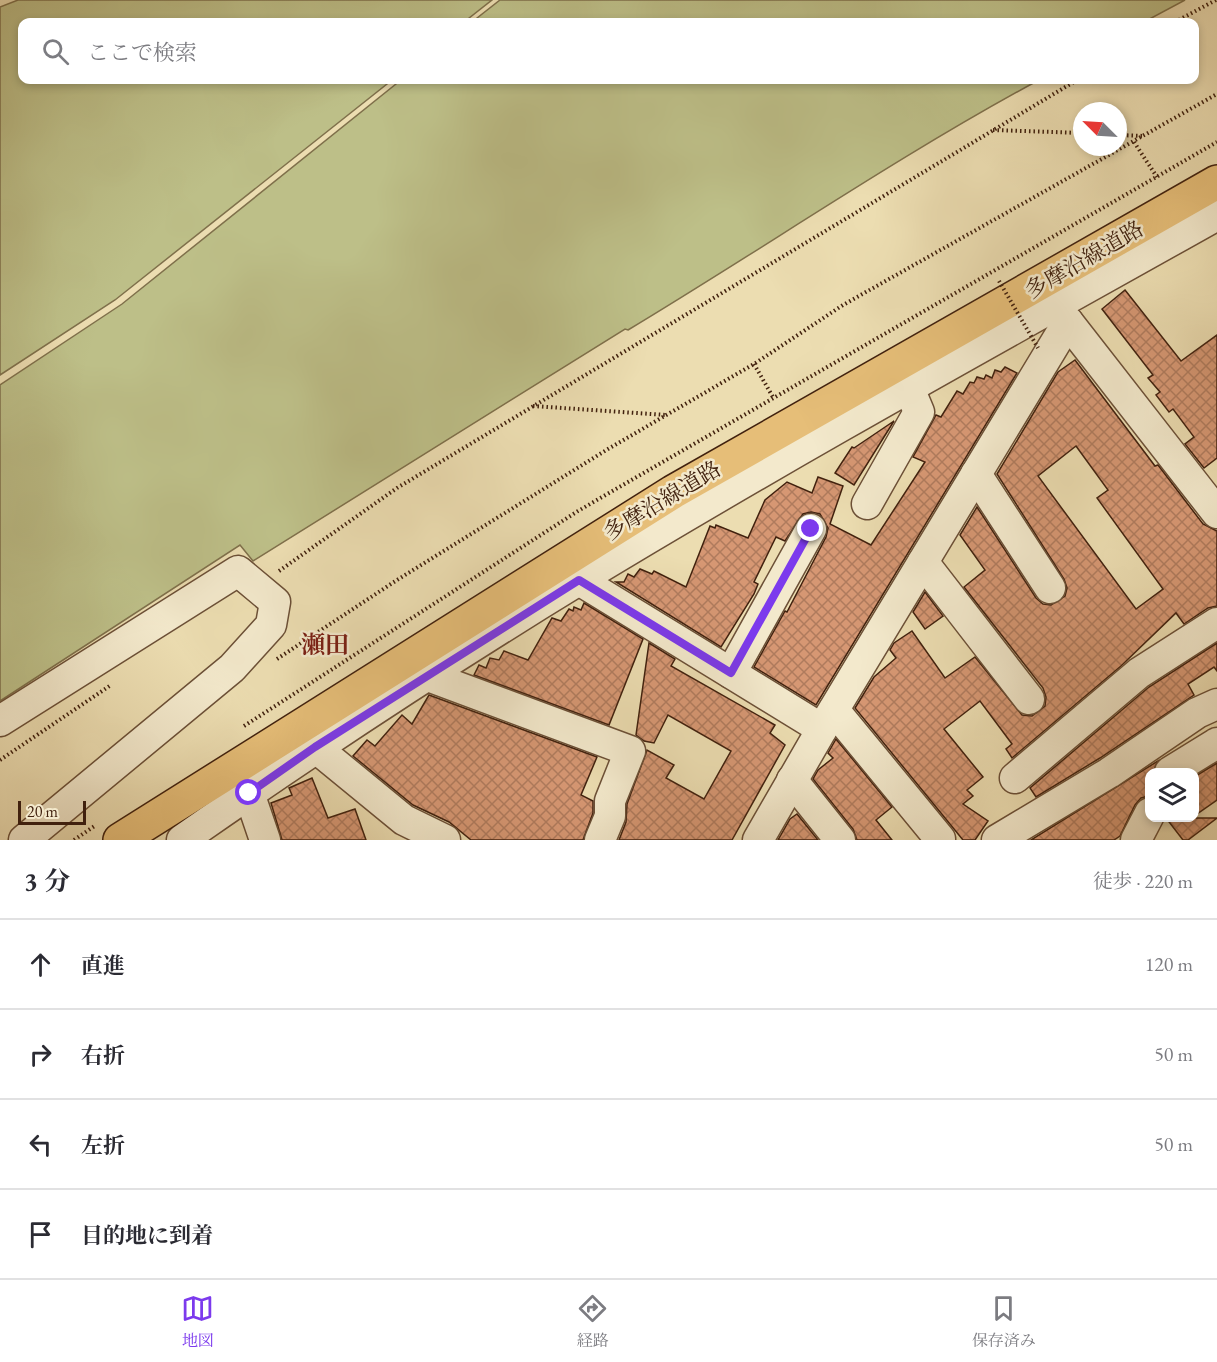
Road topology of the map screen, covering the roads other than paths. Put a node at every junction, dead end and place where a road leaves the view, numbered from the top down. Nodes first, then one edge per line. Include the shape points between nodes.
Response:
1 (1217, 182) edge
2 (1217, 215) edge
3 (1060, 315) junction
4 (909, 388) junction
5 (976, 474) junction
6 (1212, 496) edge
7 (867, 504) dead end
8 (811, 529) dead end
9 (923, 562) junction
10 (579, 580) junction
11 (1050, 588) dead end
12 (1217, 623) edge
13 (731, 673) junction
14 (428, 676) junction
15 (1029, 699) dead end
16 (1217, 704) edge
17 (828, 719) junction
18 (0, 721) edge
19 (1217, 743) edge
20 (315, 747) junction
21 (1176, 768) edge
22 (1015, 778) dead end
23 (792, 780) junction
24 (249, 793) junction
25 (1145, 821) edge
26 (765, 836) edge
27 (940, 838) dead end
28 (24, 840) edge
29 (120, 840) edge
30 (182, 840) edge
31 (265, 840) edge
32 (445, 840) edge
33 (600, 840) edge
34 (840, 840) edge
35 (996, 840) edge
36 (1136, 840) edge

1 - 29 main road, 多摩沿線道路 via 673,492
2 - 3 street
3 - 4 street
3 - 5 street
3 - 6 street
4 - 7 street via 919,412
4 - 10 street
5 - 9 street
5 - 11 street
8 - 13 street
9 - 15 street
9 - 17 street
10 - 13 street
10 - 14 street
12 - 22 street via 1139,674
13 - 17 street
14 - 20 street
14 - 33 street via 630,751
16 - 35 street via 1197,712 1109,773
17 - 23 street
17 - 27 street
18 - 28 street via 238,571 274,602 271,625 232,668
19 - 21 street
20 - 24 street
20 - 32 street via 404,820
23 - 26 street
23 - 34 street
24 - 30 street
24 - 31 street
25 - 36 street

